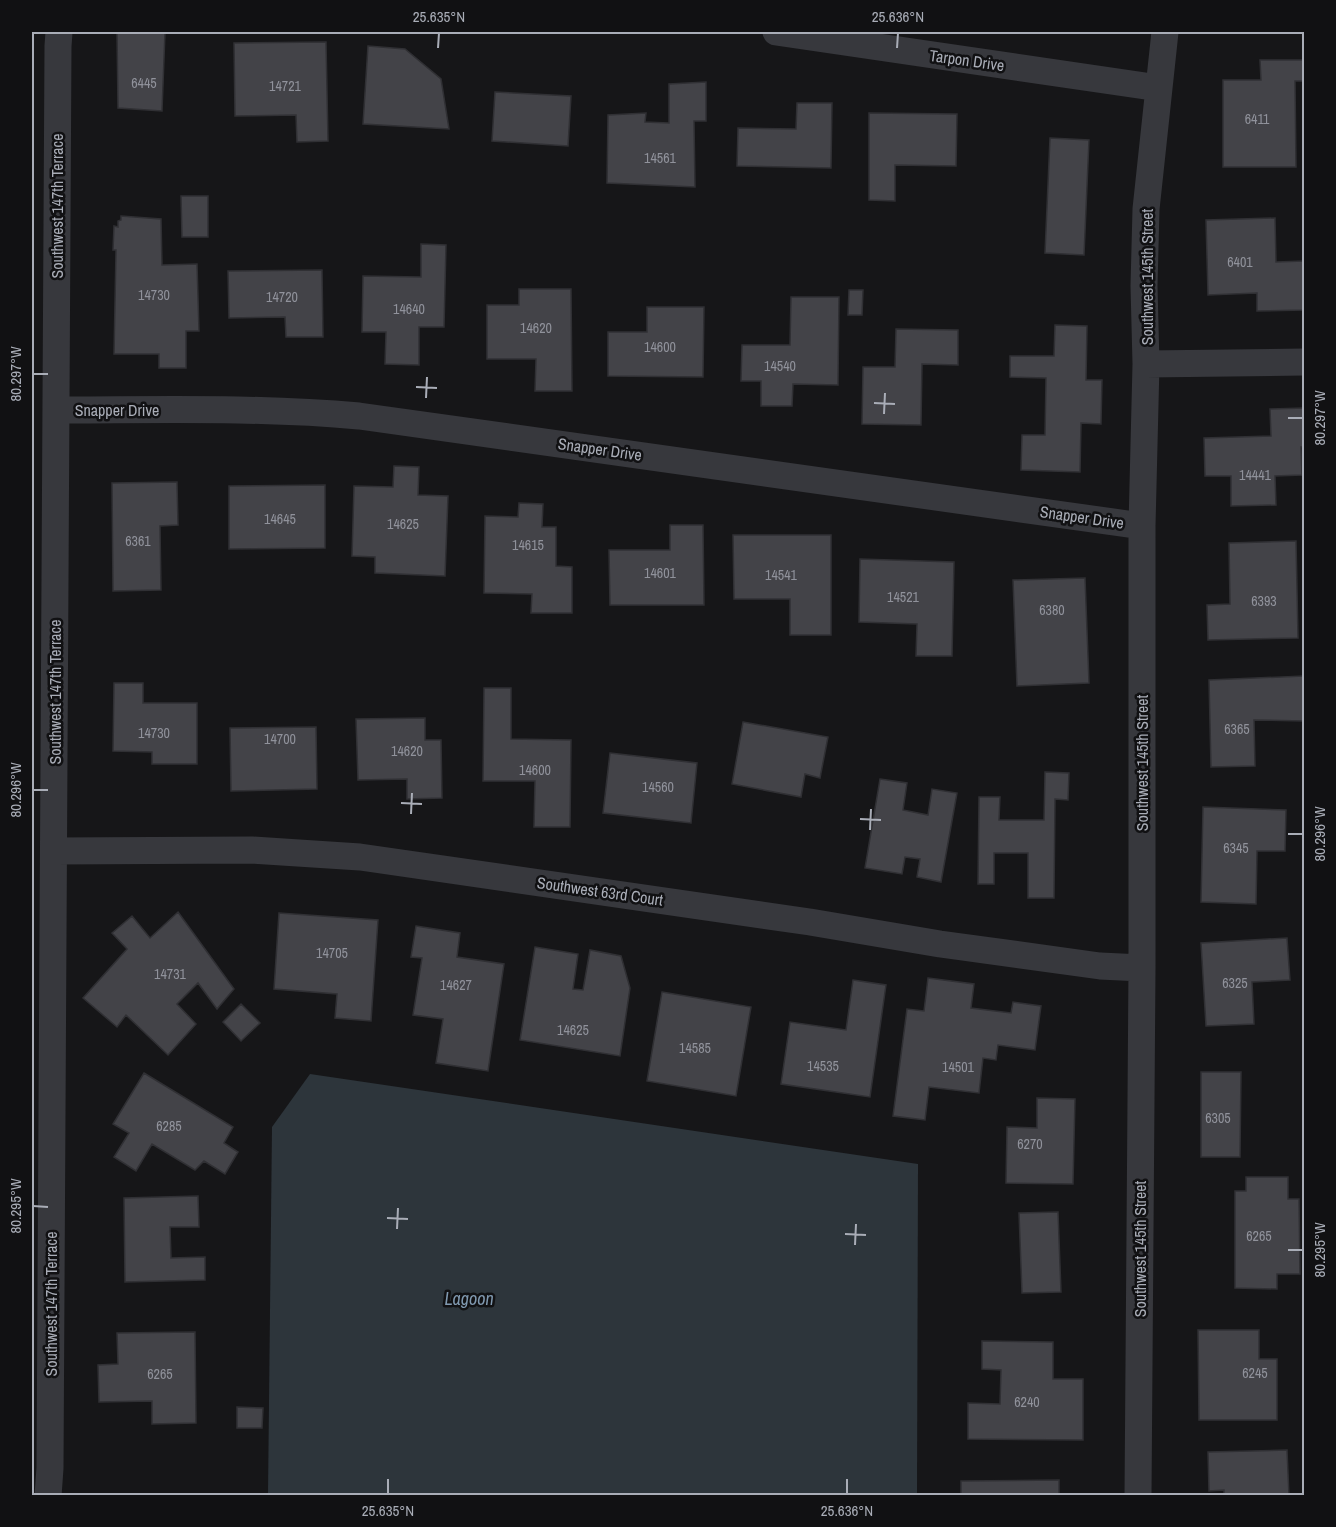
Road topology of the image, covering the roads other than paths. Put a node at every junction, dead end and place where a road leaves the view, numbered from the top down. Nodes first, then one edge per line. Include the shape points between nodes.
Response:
1 (59, 32) edge
2 (776, 32) edge
3 (1165, 32) edge
4 (1159, 88) junction
5 (1305, 362) edge
6 (1146, 364) junction
7 (56, 410) junction
8 (1142, 526) junction
9 (54, 851) junction
10 (1142, 968) junction
11 (48, 1496) edge
12 (1138, 1496) edge

1 - 7 street, Southwest 147th Terrace
2 - 4 street, Tarpon Drive
3 - 4 street, Southwest 145th Street
4 - 6 street, Southwest 145th Street via 1146,209
5 - 6 street
6 - 8 street, Southwest 145th Street
7 - 8 street, Snapper Drive via 245,410 359,416
7 - 9 street, Southwest 147th Terrace
8 - 10 street, Southwest 145th Street
9 - 10 street, Southwest 63rd Court via 280,851 360,857 952,946
9 - 11 street, Southwest 147th Terrace
10 - 12 street, Southwest 145th Street

